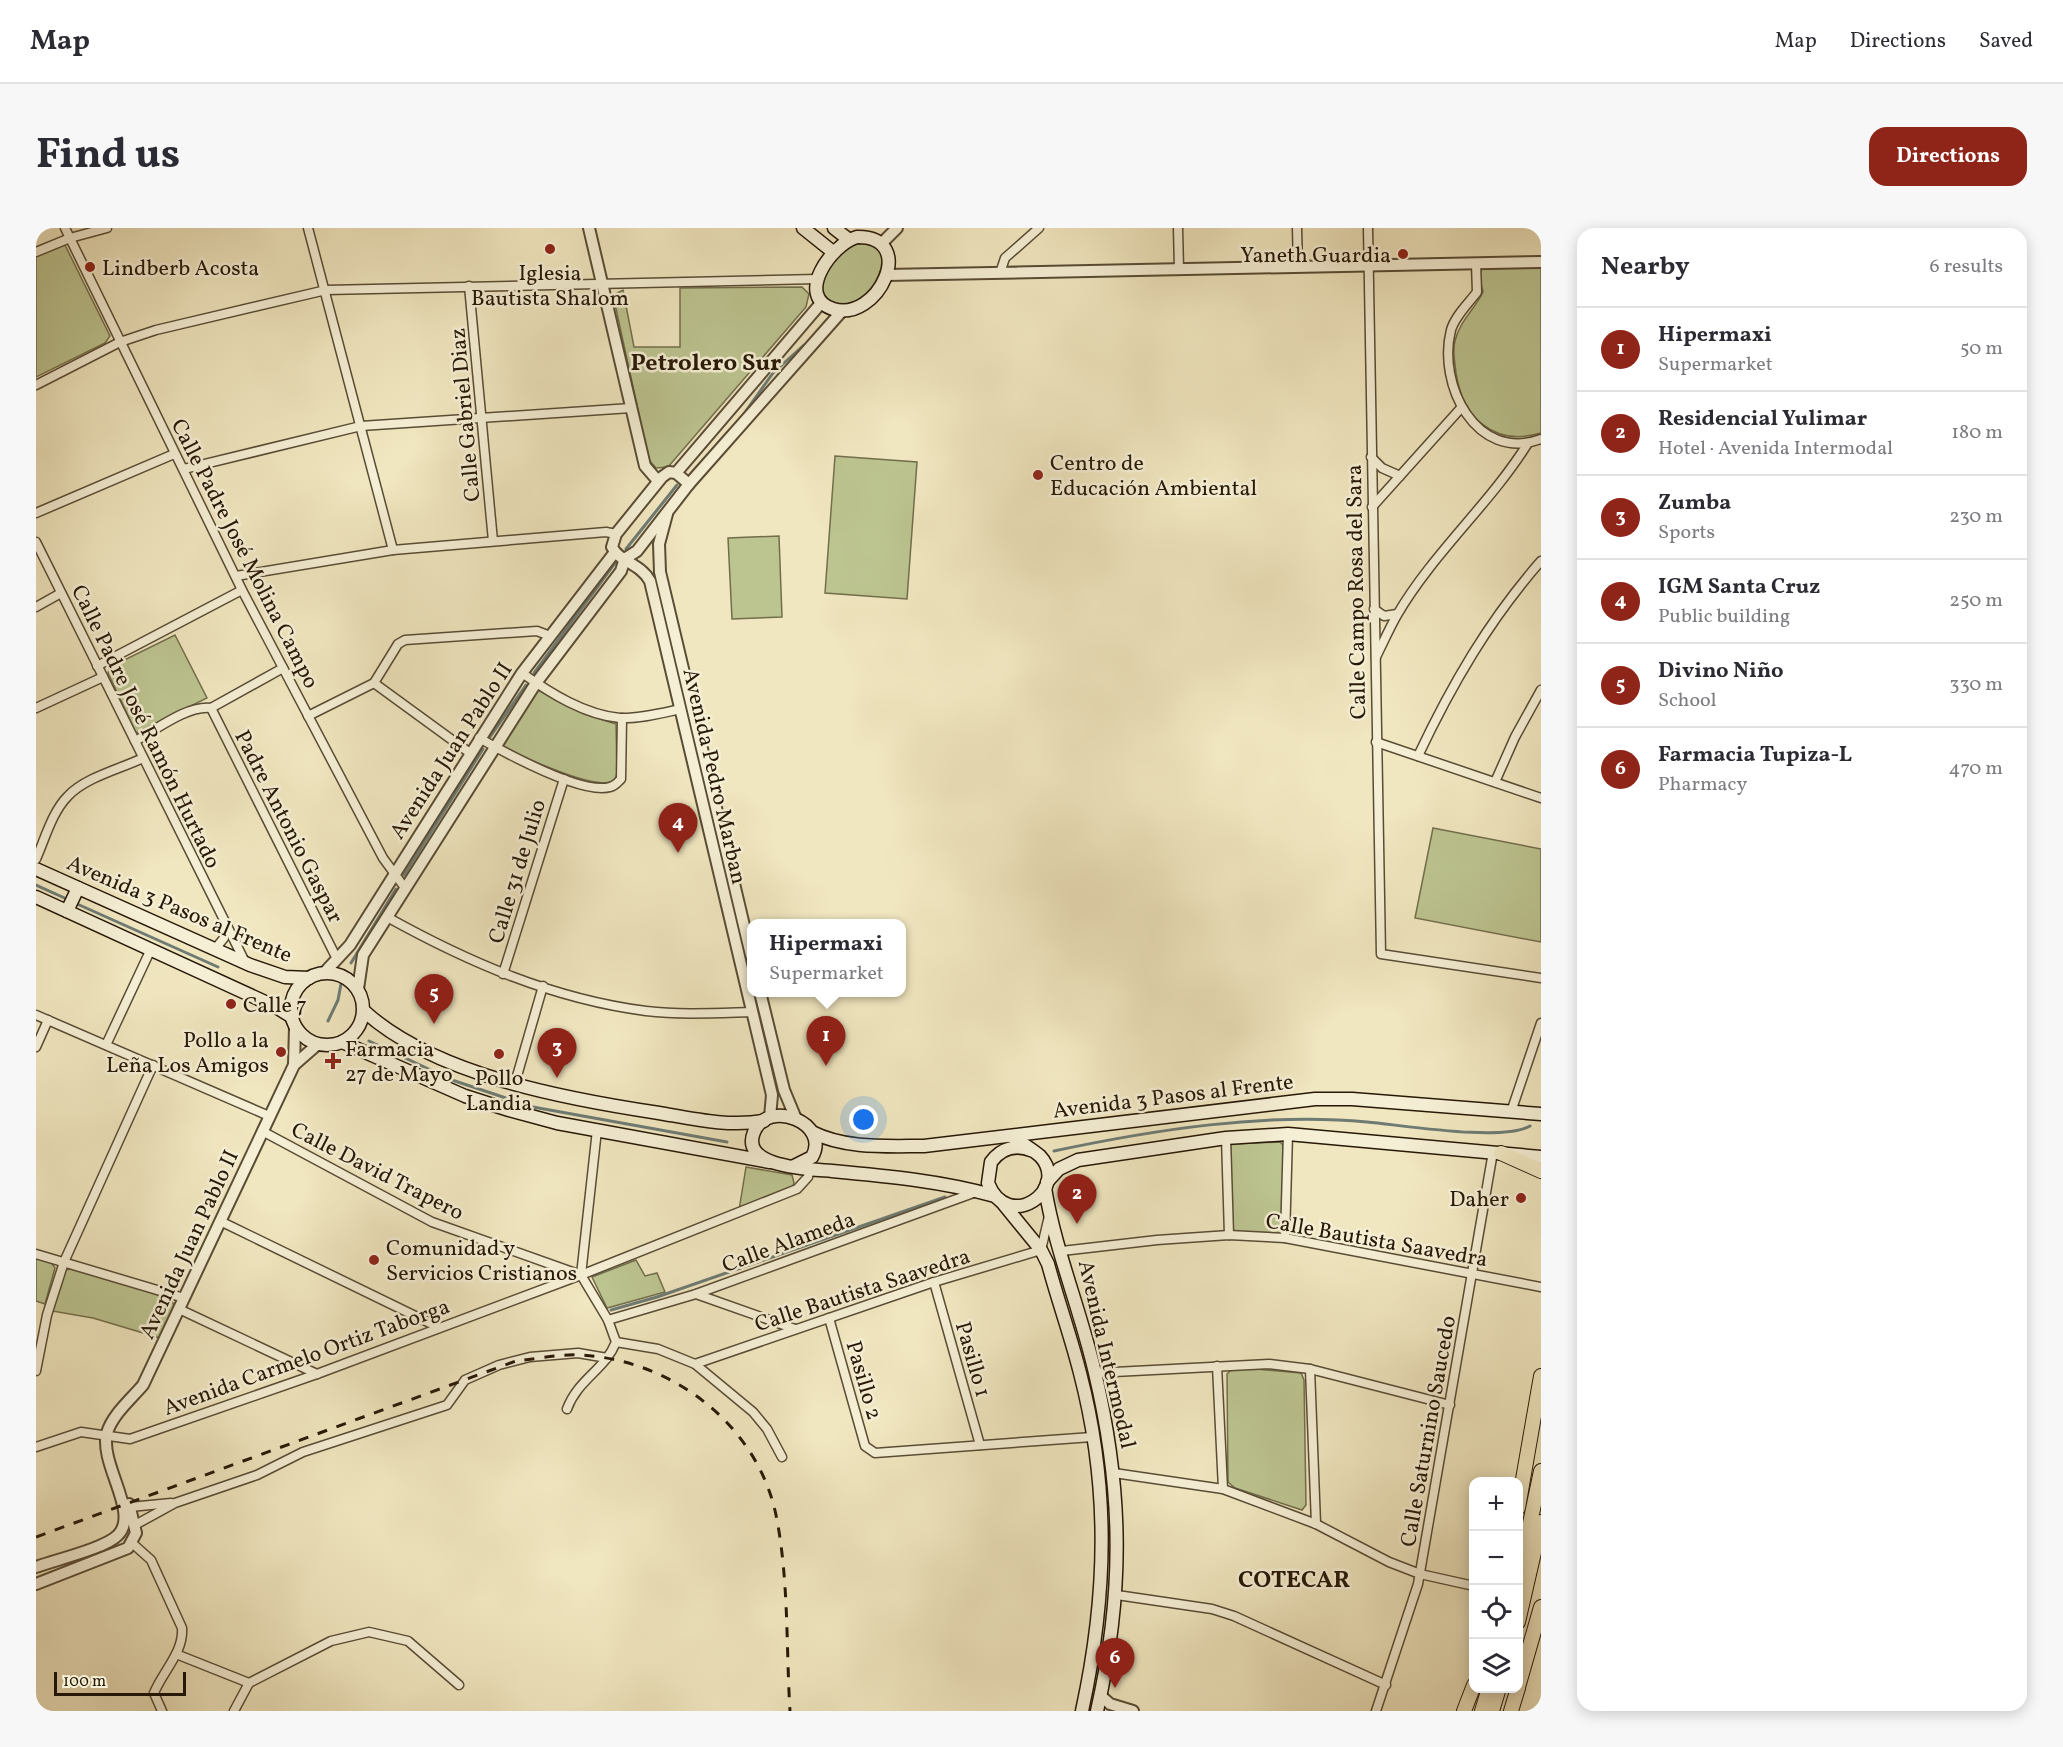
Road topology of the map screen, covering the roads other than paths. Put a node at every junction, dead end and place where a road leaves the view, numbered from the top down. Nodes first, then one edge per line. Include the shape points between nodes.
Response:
1 (65, 228) edge
2 (107, 228) edge
3 (308, 228) edge
4 (590, 228) edge
5 (803, 228) edge
6 (834, 228) edge
7 (897, 228) edge
8 (1039, 228) edge
9 (1178, 228) edge
10 (1297, 228) edge
11 (1369, 229) edge
12 (70, 238) junction
13 (848, 239) junction
14 (882, 243) junction
15 (36, 252) edge
16 (833, 252) junction
17 (1541, 262) edge
18 (1476, 264) junction
19 (1368, 266) junction
20 (1298, 267) junction
21 (1179, 269) junction
22 (1000, 273) junction
23 (886, 275) junction
24 (818, 279) junction
25 (602, 283) junction
26 (470, 286) junction
27 (326, 290) junction
28 (822, 302) junction
29 (842, 311) junction
30 (120, 342) junction
31 (36, 385) edge
32 (631, 408) junction
33 (1461, 408) junction
34 (483, 419) junction
35 (361, 426) junction
36 (1536, 443) edge
37 (174, 454) junction
38 (1371, 457) junction
39 (184, 469) junction
40 (676, 473) junction
41 (1400, 476) junction
42 (658, 481) junction
43 (689, 484) junction
44 (1372, 507) junction
45 (36, 513) edge
46 (668, 514) junction
47 (616, 534) junction
48 (494, 541) junction
49 (36, 542) edge
50 (393, 550) junction
51 (622, 556) junction
52 (1541, 561) edge
53 (236, 576) junction
54 (242, 590) junction
55 (61, 593) junction
56 (36, 607) edge
57 (1374, 609) junction
58 (1397, 614) junction
59 (550, 636) junction
60 (1374, 660) junction
61 (97, 666) junction
62 (283, 669) junction
63 (522, 673) junction
64 (103, 677) junction
65 (374, 682) junction
66 (536, 683) junction
67 (1541, 690) edge
68 (36, 708) edge
69 (212, 708) junction
70 (681, 710) junction
71 (308, 716) junction
72 (622, 718) junction
73 (479, 738) junction
74 (135, 741) junction
75 (1376, 742) junction
76 (495, 747) junction
77 (470, 753) junction
78 (1418, 756) junction
79 (143, 758) junction
80 (564, 779) junction
81 (1495, 782) junction
82 (1541, 798) edge
83 (36, 859) edge
84 (36, 869) edge
85 (395, 872) junction
86 (405, 888) junction
87 (36, 897) edge
88 (73, 899) junction
89 (387, 917) junction
90 (226, 925) junction
91 (747, 938) edge
92 (151, 949) junction
93 (215, 949) junction
94 (337, 959) junction
95 (245, 962) junction
96 (324, 973) junction
97 (504, 974) junction
98 (309, 978) junction
99 (1541, 978) edge
100 (543, 986) junction
101 (358, 989) junction
102 (747, 991) edge
103 (748, 997) edge
104 (761, 997) edge
105 (364, 1011) junction
106 (752, 1012) junction
107 (36, 1015) edge
108 (48, 1020) junction
109 (294, 1022) junction
110 (1541, 1023) edge
111 (342, 1042) junction
112 (318, 1044) junction
113 (106, 1045) junction
114 (36, 1047) edge
115 (153, 1065) junction
116 (294, 1065) junction
117 (515, 1083) junction
118 (1511, 1112) junction
119 (1541, 1114) edge
120 (269, 1116) junction
121 (767, 1119) junction
122 (796, 1119) junction
123 (597, 1130) junction
124 (262, 1131) junction
125 (812, 1132) junction
126 (1288, 1134) junction
127 (1012, 1137) junction
128 (1226, 1138) junction
129 (1033, 1151) junction
130 (1497, 1152) junction
131 (996, 1156) junction
132 (1541, 1157) edge
133 (770, 1162) junction
134 (794, 1166) junction
135 (810, 1169) junction
136 (1541, 1171) edge
137 (1046, 1185) junction
138 (978, 1191) junction
139 (998, 1199) junction
140 (1050, 1215) junction
141 (220, 1221) junction
142 (1228, 1235) junction
143 (1286, 1238) junction
144 (1041, 1250) junction
145 (1062, 1251) junction
146 (36, 1254) edge
147 (64, 1262) junction
148 (1474, 1273) junction
149 (581, 1275) junction
150 (934, 1282) junction
151 (1541, 1287) edge
152 (696, 1294) junction
153 (184, 1298) junction
154 (179, 1309) junction
155 (829, 1318) junction
156 (608, 1320) junction
157 (438, 1327) junction
158 (795, 1329) junction
159 (616, 1342) junction
160 (607, 1358) junction
161 (695, 1364) junction
162 (1217, 1366) junction
163 (1310, 1369) junction
164 (36, 1371) edge
165 (1095, 1372) junction
166 (317, 1374) junction
167 (1541, 1377) edge
168 (1450, 1405) junction
169 (567, 1408) dead end
170 (1092, 1437) junction
171 (106, 1439) junction
172 (980, 1445) junction
173 (1541, 1446) edge
174 (36, 1447) edge
175 (782, 1457) dead end
176 (1541, 1471) edge
177 (1114, 1473) junction
178 (1524, 1483) junction
179 (1523, 1487) edge
180 (1223, 1489) junction
181 (175, 1503) junction
182 (130, 1507) junction
183 (1541, 1522) edge
184 (1316, 1524) junction
185 (135, 1525) junction
186 (1102, 1531) junction
187 (1118, 1531) junction
188 (132, 1543) junction
189 (1523, 1556) edge
190 (40, 1566) edge
191 (1420, 1574) junction
192 (50, 1578) junction
193 (36, 1584) edge
194 (1469, 1585) edge
195 (1117, 1595) junction
196 (1523, 1604) edge
197 (1541, 1607) edge
198 (176, 1654) junction
199 (1523, 1670) edge
200 (249, 1683) junction
201 (459, 1685) dead end
202 (1386, 1685) junction
203 (1470, 1693) edge
204 (1488, 1693) edge
205 (1498, 1693) edge
206 (1516, 1693) edge
207 (1101, 1695) junction
208 (162, 1711) edge
209 (234, 1711) edge
210 (1082, 1711) edge
211 (1097, 1711) edge
212 (1110, 1711) edge
213 (1133, 1711) edge
214 (1376, 1711) edge
215 (1464, 1711) edge
216 (1482, 1711) edge
217 (1492, 1711) edge
218 (1511, 1711) edge

1 - 12 street, Calle Padre José Molina Campo
2 - 12 street
3 - 27 street
4 - 25 street
5 - 16 main road
6 - 13 main road
7 - 14 street
8 - 22 street via 1005,258
9 - 21 street
10 - 20 street
11 - 19 street, Calle Campo Rosa del Sara
12 - 15 street
12 - 30 street, Calle Padre José Molina Campo
13 - 14 main road via 869,237
13 - 16 main road
14 - 23 main road via 887,252
16 - 24 main road
17 - 18 street
18 - 19 street
18 - 33 street via 1477,292 1455,320 1449,344 1453,384
19 - 20 street
19 - 38 street, Calle Campo Rosa del Sara
20 - 21 street
21 - 22 street
22 - 23 street
23 - 29 main road via 867,303
24 - 25 street
24 - 28 main road
25 - 26 street
25 - 32 street
26 - 27 street
26 - 34 street, Calle Gabriel Diaz
27 - 30 street
27 - 35 street
28 - 29 main road
28 - 40 street
29 - 43 street
30 - 31 street
30 - 37 street, Calle Padre José Molina Campo
32 - 34 street
32 - 42 street via 645,466
33 - 36 street via 1472,424 1488,435 1506,442
33 - 41 street
34 - 35 street
34 - 48 street, Calle Gabriel Diaz
35 - 39 street
35 - 50 street
36 - 58 street via 1449,544
37 - 39 street, Calle Padre José Molina Campo
37 - 45 street
38 - 41 street via 1382,468
38 - 44 street, Calle Campo Rosa del Sara
39 - 53 street, Calle Padre José Molina Campo
40 - 42 street via 665,473
40 - 43 street
41 - 44 street
42 - 47 street
43 - 46 street
44 - 57 street, Calle Campo Rosa del Sara
46 - 51 street via 638,551
46 - 91 street, Avenida Pedro Marban via 659,544 660,572
47 - 48 street
47 - 51 street via 612,547
48 - 50 street
49 - 55 street, Calle Padre José Ramón Hurtado
50 - 53 street
51 - 59 street, Avenida Juan Pablo II
51 - 66 street, Avenida Juan Pablo II via 621,571
51 - 70 street, Avenida Pedro Marban via 640,567 650,581
52 - 78 street via 1464,665
53 - 54 street, Calle Padre José Molina Campo
54 - 61 street
54 - 62 street, Calle Padre José Molina Campo
55 - 56 street
55 - 61 street, Calle Padre José Ramón Hurtado
57 - 58 street via 1384,616
57 - 60 street, Calle Campo Rosa del Sara
58 - 60 street
59 - 63 street, Avenida Juan Pablo II
59 - 65 street via 537,631 405,640 398,644
60 - 75 street, Calle Campo Rosa del Sara
61 - 64 street, Calle Padre José Ramón Hurtado
62 - 69 street
62 - 71 street, Calle Padre José Molina Campo
63 - 66 street
63 - 73 street, Avenida Juan Pablo II
64 - 68 street
64 - 74 street, Calle Padre José Ramón Hurtado
65 - 71 street
65 - 77 street
66 - 72 street via 589,710
66 - 76 street, Avenida Juan Pablo II
67 - 81 street
69 - 74 street via 190,711
69 - 94 street, Padre Antonio Gaspar
70 - 72 street
70 - 102 street, Avenida Pedro Marban
71 - 85 street, Calle Padre José Molina Campo via 383,858
72 - 80 street via 621,779 613,787 603,788
73 - 76 street
73 - 77 street, Avenida Juan Pablo II
74 - 79 street, Calle Padre José Ramón Hurtado
75 - 78 street
75 - 99 street, Calle Campo Rosa del Sara via 1381,954
76 - 80 street
76 - 86 street, Avenida Juan Pablo II
77 - 85 street, Avenida Juan Pablo II
78 - 81 street
79 - 83 street via 67,796
79 - 90 street, Calle Padre José Ramón Hurtado
80 - 97 street, Calle 31 de Julio
81 - 82 street
84 - 88 main road, Avenida 3 Pasos al Frente
85 - 86 street, Calle Padre José Molina Campo
85 - 94 street, Avenida Juan Pablo II via 350,945
86 - 89 street, Avenida Juan Pablo II
87 - 88 main road, Avenida 3 Pasos al Frente
88 - 92 main road, Avenida 3 Pasos al Frente
88 - 93 main road, Avenida 3 Pasos al Frente
89 - 97 street
89 - 101 street, Avenida Juan Pablo II via 363,955
90 - 93 street via 224,938
90 - 95 street, Calle Padre José Ramón Hurtado
92 - 109 main road, Avenida 3 Pasos al Frente via 276,1007
92 - 113 street
93 - 95 main road, Avenida 3 Pasos al Frente
94 - 96 street, Avenida Juan Pablo II
95 - 98 main road, Avenida 3 Pasos al Frente via 285,977
96 - 98 main road
96 - 101 main road via 339,975
97 - 100 street
98 - 109 main road via 296,991 291,1008
100 - 106 street via 646,1011
100 - 117 street
101 - 105 main road
103 - 106 street, Avenida Pedro Marban
104 - 122 street via 784,1090
105 - 111 main road via 357,1029
105 - 117 main road via 385,1029 423,1050
106 - 121 street, Avenida Pedro Marban via 772,1095 773,1109
107 - 108 street, Calle David Trapero
108 - 113 street, Calle David Trapero
108 - 114 street
109 - 112 main road via 301,1035
109 - 116 street, Avenida Juan Pablo II
110 - 118 street
111 - 112 main road
111 - 123 main road via 465,1096 557,1123
112 - 116 street, Avenida Juan Pablo II
113 - 115 street, Calle David Trapero
115 - 120 street, Calle David Trapero
115 - 147 street
116 - 120 street, Avenida Juan Pablo II
117 - 121 main road via 723,1124
118 - 119 main road, Avenida 3 Pasos al Frente
118 - 127 main road, Avenida 3 Pasos al Frente via 1315,1099
120 - 124 street, Avenida Juan Pablo II
121 - 122 main road
121 - 133 main road via 754,1132 753,1147
122 - 125 main road
123 - 133 main road
123 - 149 street
124 - 141 street, Avenida Juan Pablo II
124 - 149 street, Calle David Trapero via 432,1222
125 - 127 main road, Avenida 3 Pasos al Frente via 833,1140 892,1146
125 - 134 main road via 815,1151 807,1162
126 - 128 main road
126 - 130 main road
126 - 143 street
127 - 129 main road
127 - 131 main road
128 - 137 main road via 1078,1160 1059,1169
128 - 142 street
129 - 131 main road via 1010,1148
129 - 137 main road via 1045,1165
130 - 132 main road
130 - 136 main road
130 - 148 street, Calle Saturnino Saucedo
131 - 139 main road via 987,1176
133 - 134 main road
134 - 135 main road
135 - 138 main road via 933,1181
135 - 149 street, Avenida Carmelo Ortiz Taborga via 797,1189
137 - 139 main road via 1041,1196 1026,1205 1009,1205
137 - 140 main road, Avenida Intermodal
138 - 139 main road
138 - 152 street, Calle Alameda
139 - 144 main road, Avenida Intermodal
140 - 144 street
140 - 145 main road, Avenida Intermodal
141 - 153 street, Avenida Juan Pablo II
141 - 157 street
142 - 143 street, Calle Bautista Saavedra
142 - 145 street, Calle Bautista Saavedra
143 - 148 street, Calle Bautista Saavedra
144 - 150 street, Calle Bautista Saavedra
144 - 170 main road, Avenida Intermodal via 1080,1374
145 - 165 main road, Avenida Intermodal
146 - 147 street
147 - 153 street
147 - 164 street via 47,1315
148 - 151 street, Calle Bautista Saavedra
148 - 168 street, Calle Saturnino Saucedo
149 - 156 street
149 - 157 street, Avenida Carmelo Ortiz Taborga
150 - 155 street, Calle Bautista Saavedra
150 - 172 street, Pasillo 1
152 - 156 street, Calle Alameda
152 - 158 street
153 - 154 street, Avenida Juan Pablo II
154 - 166 street
154 - 171 street, Avenida Juan Pablo II via 143,1385 120,1412
155 - 158 street, Calle Bautista Saavedra
155 - 172 street, Pasillo 2 via 869,1451
156 - 159 street
157 - 166 street, Avenida Carmelo Ortiz Taborga
158 - 161 street, Calle Bautista Saavedra
159 - 160 street
159 - 161 street via 658,1349
160 - 169 street via 573,1392
160 - 181 street via 578,1353 530,1357 499,1365 465,1380 447,1405 303,1452 257,1475
161 - 175 street via 753,1412
162 - 163 street via 1269,1364
162 - 165 street
162 - 180 street
163 - 168 street
163 - 184 street
165 - 177 main road, Avenida Intermodal
166 - 171 street, Avenida Carmelo Ortiz Taborga via 130,1439
167 - 178 main road
168 - 191 street, Calle Saturnino Saucedo
170 - 172 street
170 - 186 main road, Avenida Intermodal
171 - 174 street, Avenida Carmelo Ortiz Taborga via 81,1432
171 - 182 street
171 - 190 street via 107,1458 126,1517 122,1531 110,1541
173 - 178 main road
176 - 189 main road
177 - 180 street
177 - 187 main road, Avenida Intermodal
178 - 179 main road
180 - 184 street
181 - 182 street
181 - 185 street
182 - 185 street
183 - 196 main road
184 - 191 street
185 - 188 street
186 - 187 main road
186 - 210 main road, Avenida Intermodal via 1099,1617
187 - 195 main road, Avenida Intermodal
188 - 192 street via 123,1551
188 - 198 street via 151,1560 181,1621 183,1636
190 - 192 street
191 - 194 street
191 - 202 street, Calle Saturnino Saucedo
192 - 193 street
195 - 202 street via 1212,1609 1234,1616
195 - 207 main road, Avenida Intermodal
197 - 199 main road
198 - 200 street
198 - 208 street via 154,1693
200 - 201 street via 331,1641 369,1632 408,1641
200 - 209 street
202 - 214 street, Calle Saturnino Saucedo
203 - 215 main road
204 - 216 main road
205 - 217 main road
206 - 218 main road
207 - 211 main road, Avenida Intermodal
207 - 213 street via 1110,1704
211 - 212 street

